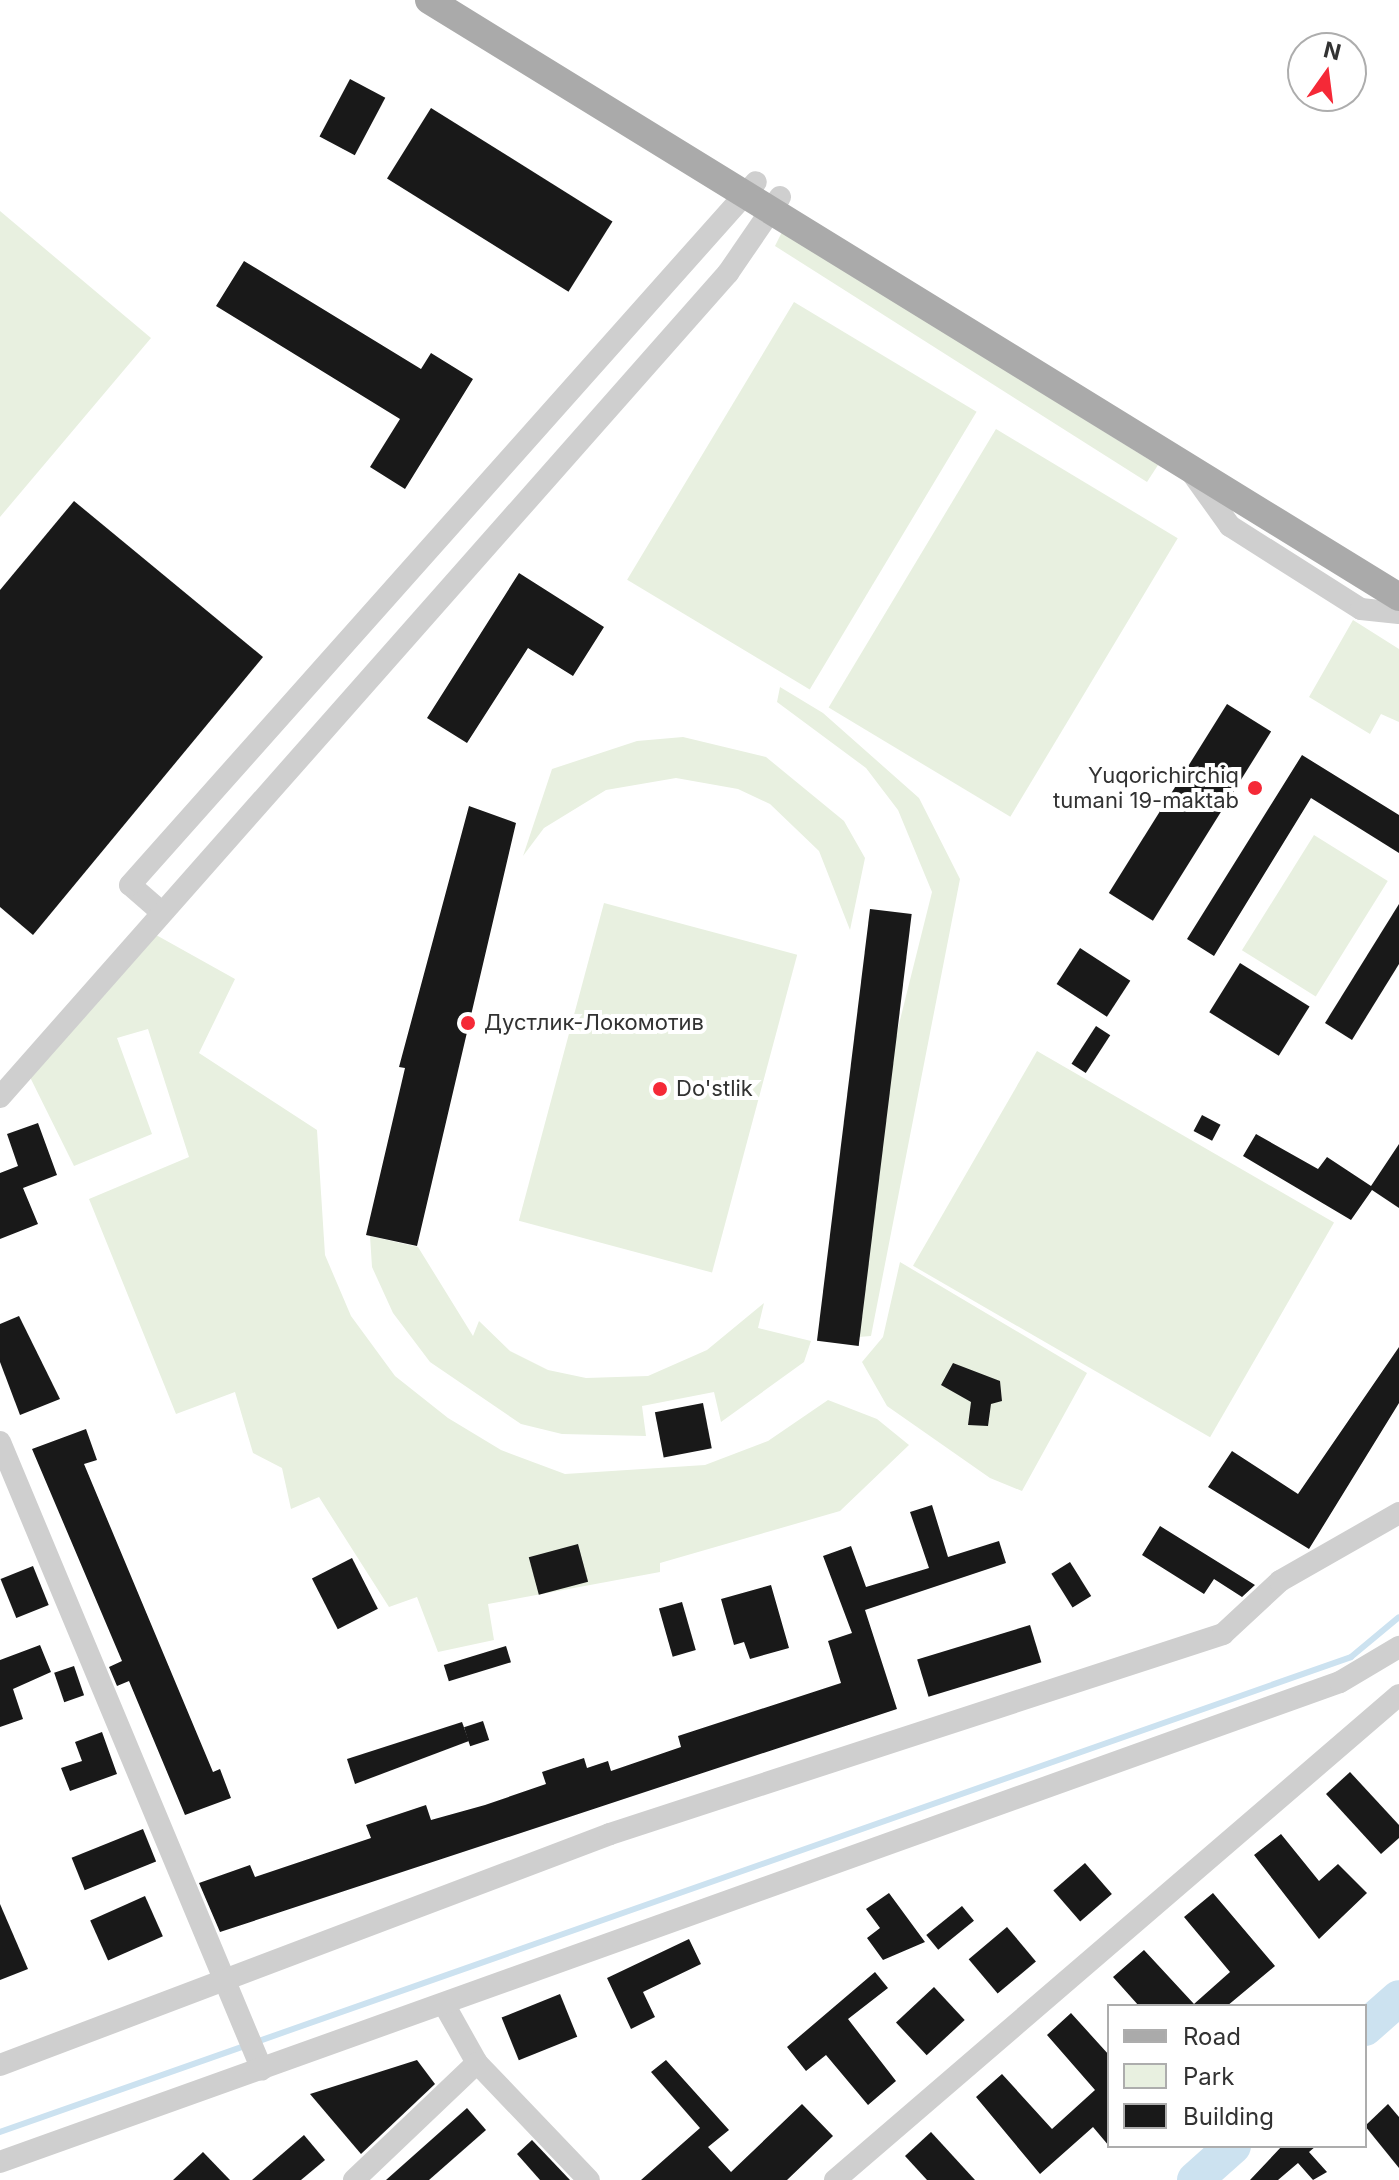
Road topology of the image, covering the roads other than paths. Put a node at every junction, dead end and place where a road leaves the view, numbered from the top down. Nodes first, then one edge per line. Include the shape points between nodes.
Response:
1 (429, 0) edge
2 (461, 0) edge
3 (751, 188) junction
4 (776, 204) junction
5 (699, 253) junction
6 (728, 273) junction
7 (601, 361) junction
8 (628, 384) junction
9 (1184, 462) junction
10 (433, 548) junction
11 (461, 571) junction
12 (1399, 579) edge
13 (1399, 597) edge
14 (1399, 613) edge
15 (159, 910) junction
16 (0, 1097) edge
17 (0, 1442) edge
18 (1399, 1513) edge
19 (1399, 1647) edge
20 (1399, 1695) edge
21 (228, 1976) junction
22 (445, 2006) junction
23 (256, 2054) junction
24 (477, 2063) junction
25 (0, 2065) edge
26 (0, 2162) edge
27 (354, 2180) edge
28 (589, 2180) edge
29 (835, 2180) edge

1 - 3 main road
2 - 3 main road
3 - 4 main road
3 - 5 street
4 - 6 street
4 - 9 main road
4 - 12 main road
5 - 6 street
5 - 7 street
6 - 8 street
7 - 8 street
7 - 10 street
8 - 11 street
9 - 13 main road
9 - 14 street via 1230,526 1361,609
10 - 11 street
10 - 15 street via 130,885
11 - 15 street
15 - 16 street
17 - 21 street
18 - 21 street via 1280,1581 1223,1634 610,1834
19 - 22 street via 1340,1682
20 - 29 street
21 - 23 street
21 - 25 street
22 - 23 street
22 - 24 street
23 - 26 street
24 - 27 street
24 - 28 street

